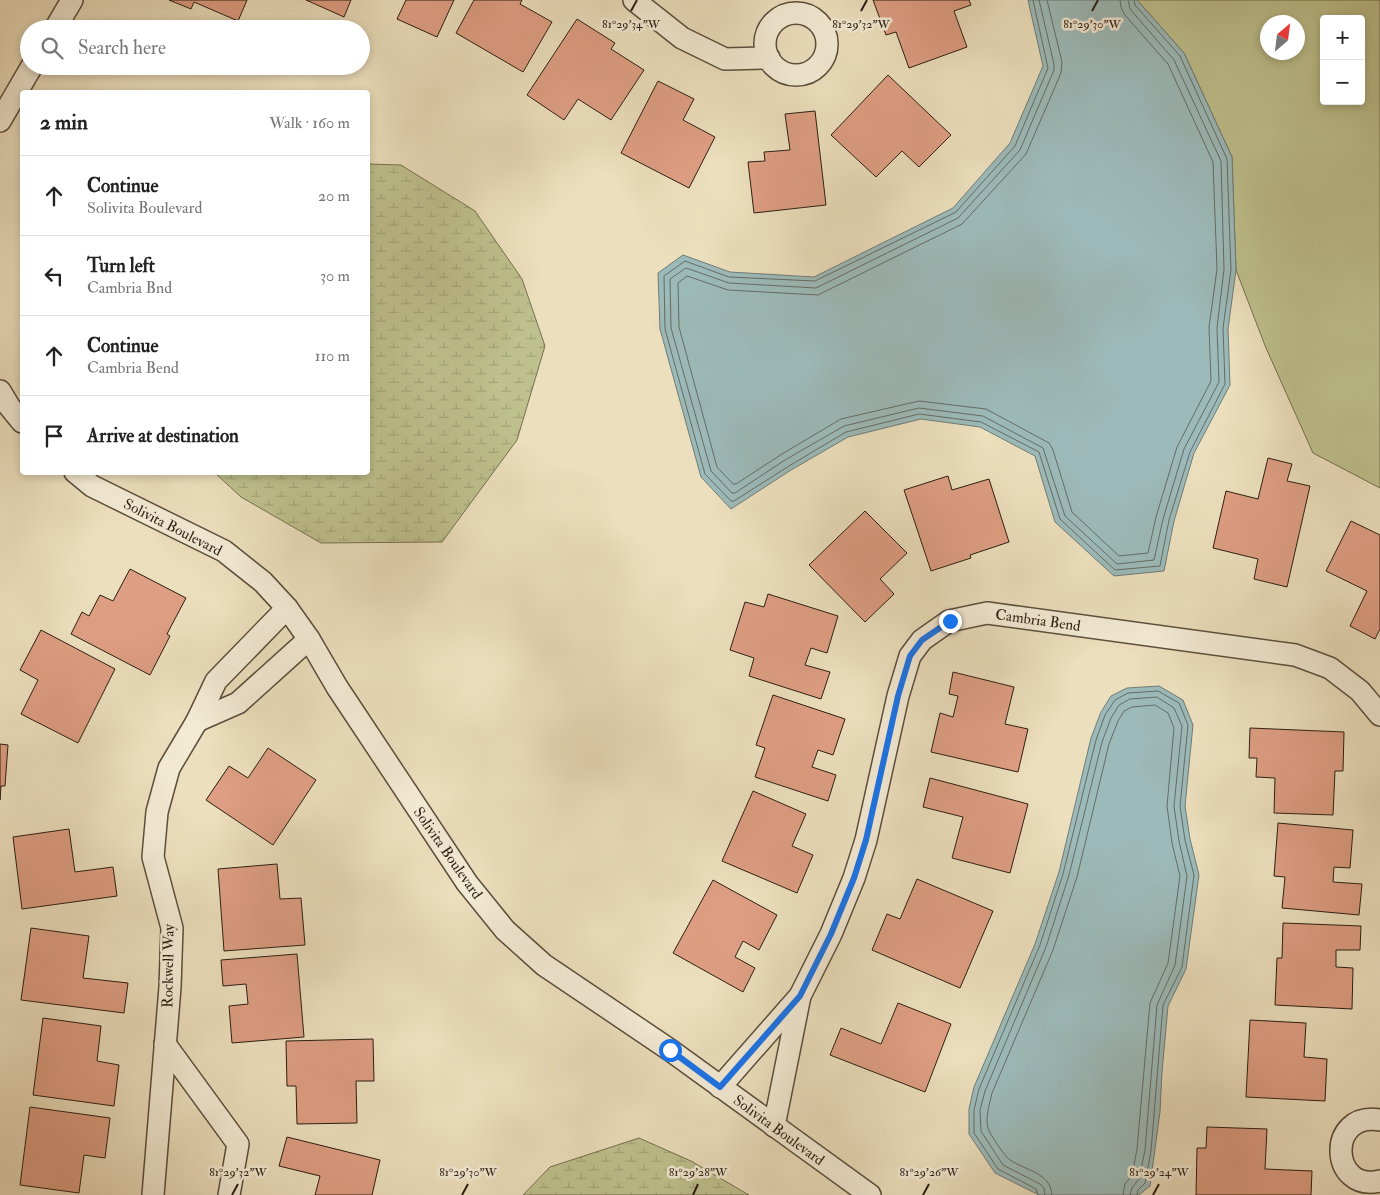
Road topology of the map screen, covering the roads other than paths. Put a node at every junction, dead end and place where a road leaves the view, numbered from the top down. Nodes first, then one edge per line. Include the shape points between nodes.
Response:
1 (72, 0) edge
2 (634, 0) edge
3 (60, 20) edge
4 (769, 58) dead end
5 (27, 75) edge
6 (0, 121) edge
7 (0, 391) edge
8 (20, 420) edge
9 (79, 475) edge
10 (287, 608) junction
11 (309, 639) junction
12 (1380, 715) edge
13 (197, 720) junction
14 (800, 996) junction
15 (165, 1044) junction
16 (720, 1087) junction
17 (1380, 1120) edge
18 (774, 1126) junction
19 (1380, 1181) edge
20 (153, 1195) edge
21 (229, 1195) edge
22 (870, 1195) edge

1 - 3 street
2 - 4 street via 682,38 725,59
5 - 6 street
7 - 8 street
9 - 10 street, Solivita Boulevard via 92,486 224,551 263,582
10 - 11 street, Solivita Boulevard
10 - 13 street, Rockwell Way via 216,681
11 - 13 street via 238,703
11 - 16 street, Solivita Boulevard via 337,687 467,882 505,930 544,965
12 - 14 street, Cambria Bend via 1360,691 1330,668 1295,655 987,613 950,621 922,640 910,656 864,848 831,934
13 - 15 street, Rockwell Way via 169,768 157,812 153,858 172,928
14 - 16 street
14 - 18 street, Cambria Bend
15 - 20 street, Rockwell Way
15 - 21 street via 238,1144
16 - 18 street, Solivita Boulevard
17 - 19 street via 1357,1122 1348,1129 1340,1150 1342,1161 1353,1176 1364,1181
18 - 22 street, Solivita Boulevard

